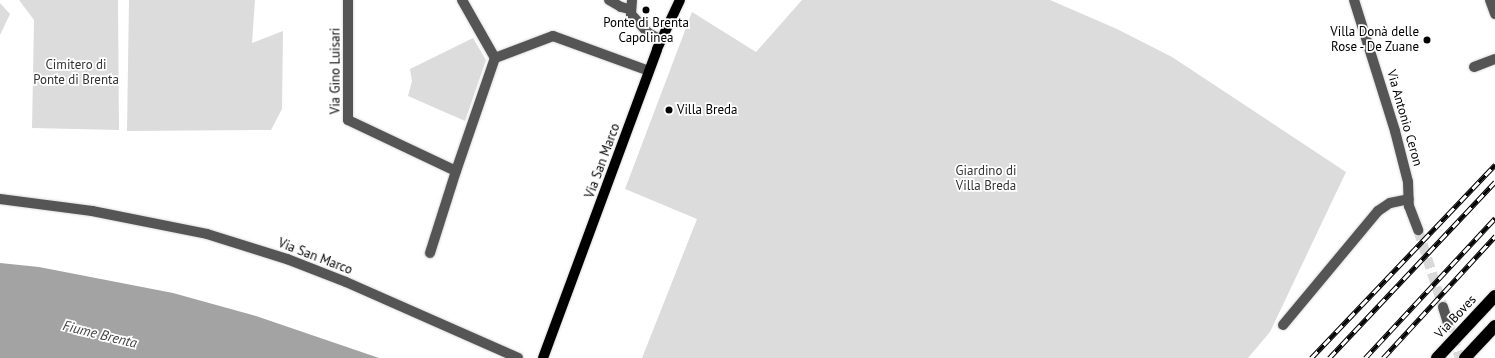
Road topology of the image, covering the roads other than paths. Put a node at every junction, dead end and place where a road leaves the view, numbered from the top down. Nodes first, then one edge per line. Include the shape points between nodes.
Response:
1 (348, 0) edge
2 (462, 0) edge
3 (608, 0) edge
4 (680, 0) edge
5 (1354, 0) edge
6 (1490, 0) edge
7 (631, 4) edge
8 (1495, 14) edge
9 (661, 40) junction
10 (495, 58) junction
11 (1495, 58) edge
12 (1474, 67) dead end
13 (649, 71) junction
14 (456, 171) junction
15 (0, 199) edge
16 (1409, 199) junction
17 (1418, 230) tunnel mouth
18 (430, 253) dead end
19 (1495, 296) edge
20 (1443, 307) tunnel mouth
21 (1448, 323) tunnel mouth
22 (1283, 325) dead end
23 (1495, 326) edge
24 (518, 358) edge
25 (543, 358) edge
26 (1437, 358) edge
27 (1465, 358) edge

1 - 14 street, Via Gino Luisari via 348,120
2 - 10 street
3 - 7 street via 621,8
4 - 9 main road, Via San Marco
5 - 16 street, Via Antonio Ceron via 1395,131 1408,182
6 - 8 street
7 - 9 street via 648,33
9 - 13 main road, Via San Marco
10 - 13 street via 553,36
10 - 14 street
11 - 12 street
13 - 25 main road, Via San Marco
14 - 18 street
15 - 24 street, Via San Marco via 92,210 207,234 287,259 346,282
16 - 17 street, Via Antonio Ceron
16 - 22 street via 1390,203 1378,211
19 - 26 highway, Via Boves
20 - 21 street
23 - 27 highway

